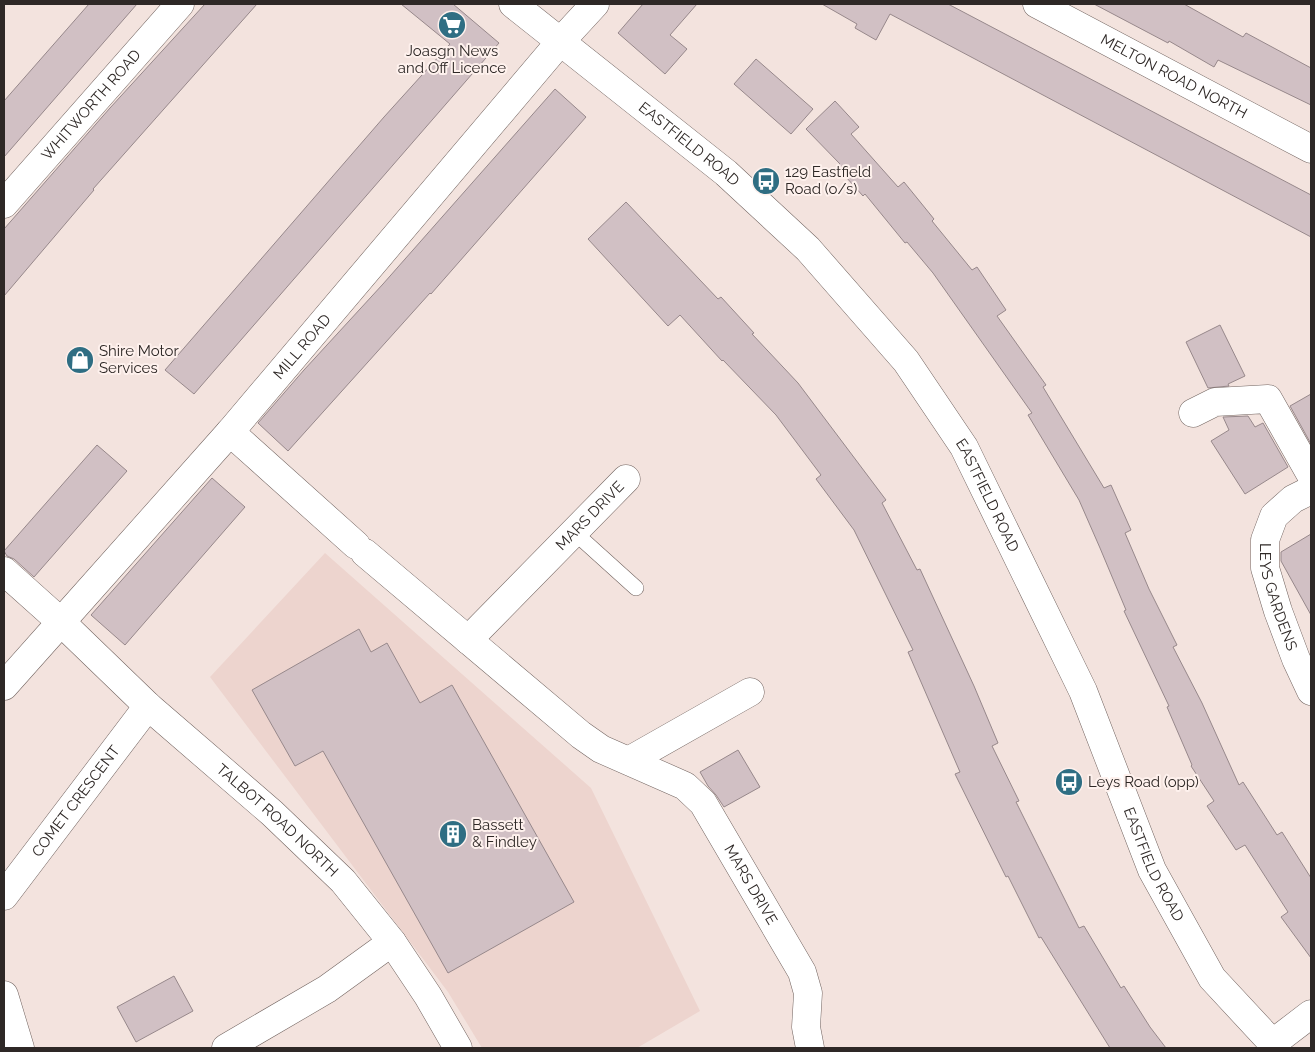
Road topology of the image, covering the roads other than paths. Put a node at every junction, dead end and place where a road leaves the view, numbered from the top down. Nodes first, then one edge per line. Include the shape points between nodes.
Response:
1 (180, 4) edge
2 (513, 4) edge
3 (595, 4) edge
4 (1037, 4) edge
5 (560, 42) junction
6 (1311, 150) edge
7 (4, 204) edge
8 (1193, 412) dead end
9 (230, 432) junction
10 (1311, 475) edge
11 (626, 479) dead end
12 (1311, 490) edge
13 (574, 532) junction
14 (4, 571) edge
15 (636, 588) dead end
16 (61, 622) junction
17 (468, 640) junction
18 (4, 686) edge
19 (1311, 691) edge
20 (750, 692) dead end
21 (148, 706) junction
22 (630, 760) junction
23 (4, 896) edge
24 (392, 942) junction
25 (4, 995) edge
26 (1311, 1014) edge
27 (1275, 1046) edge
28 (20, 1048) edge
29 (226, 1048) edge
30 (458, 1048) edge
31 (810, 1048) edge

1 - 7 street, WHITWORTH ROAD
2 - 5 street, EASTFIELD ROAD
3 - 5 street, MILL ROAD
4 - 6 street, MELTON ROAD NORTH
5 - 9 street, MILL ROAD
5 - 27 street, EASTFIELD ROAD via 726,173 802,242 906,361 964,448 1083,691 1152,870 1212,978
8 - 10 street via 1215,402 1268,399
9 - 16 street, MILL ROAD
9 - 17 street, MARS DRIVE
11 - 13 street, MARS DRIVE
12 - 19 street, LEYS GARDENS via 1293,499 1274,516 1264,540 1265,568 1278,611
13 - 15 lane
13 - 17 street, MARS DRIVE
14 - 16 street, TALBOT ROAD NORTH
16 - 18 street, MILL ROAD
16 - 21 street, TALBOT ROAD NORTH
17 - 22 street, MARS DRIVE via 581,735 601,749
20 - 22 street
21 - 23 street, COMET CRESCENT
21 - 24 street, TALBOT ROAD NORTH via 272,813 343,881
22 - 31 street, MARS DRIVE via 686,786 703,803 802,972 808,993 806,1027
24 - 29 street via 327,989
24 - 30 street, TALBOT ROAD NORTH
25 - 28 street
26 - 27 street

